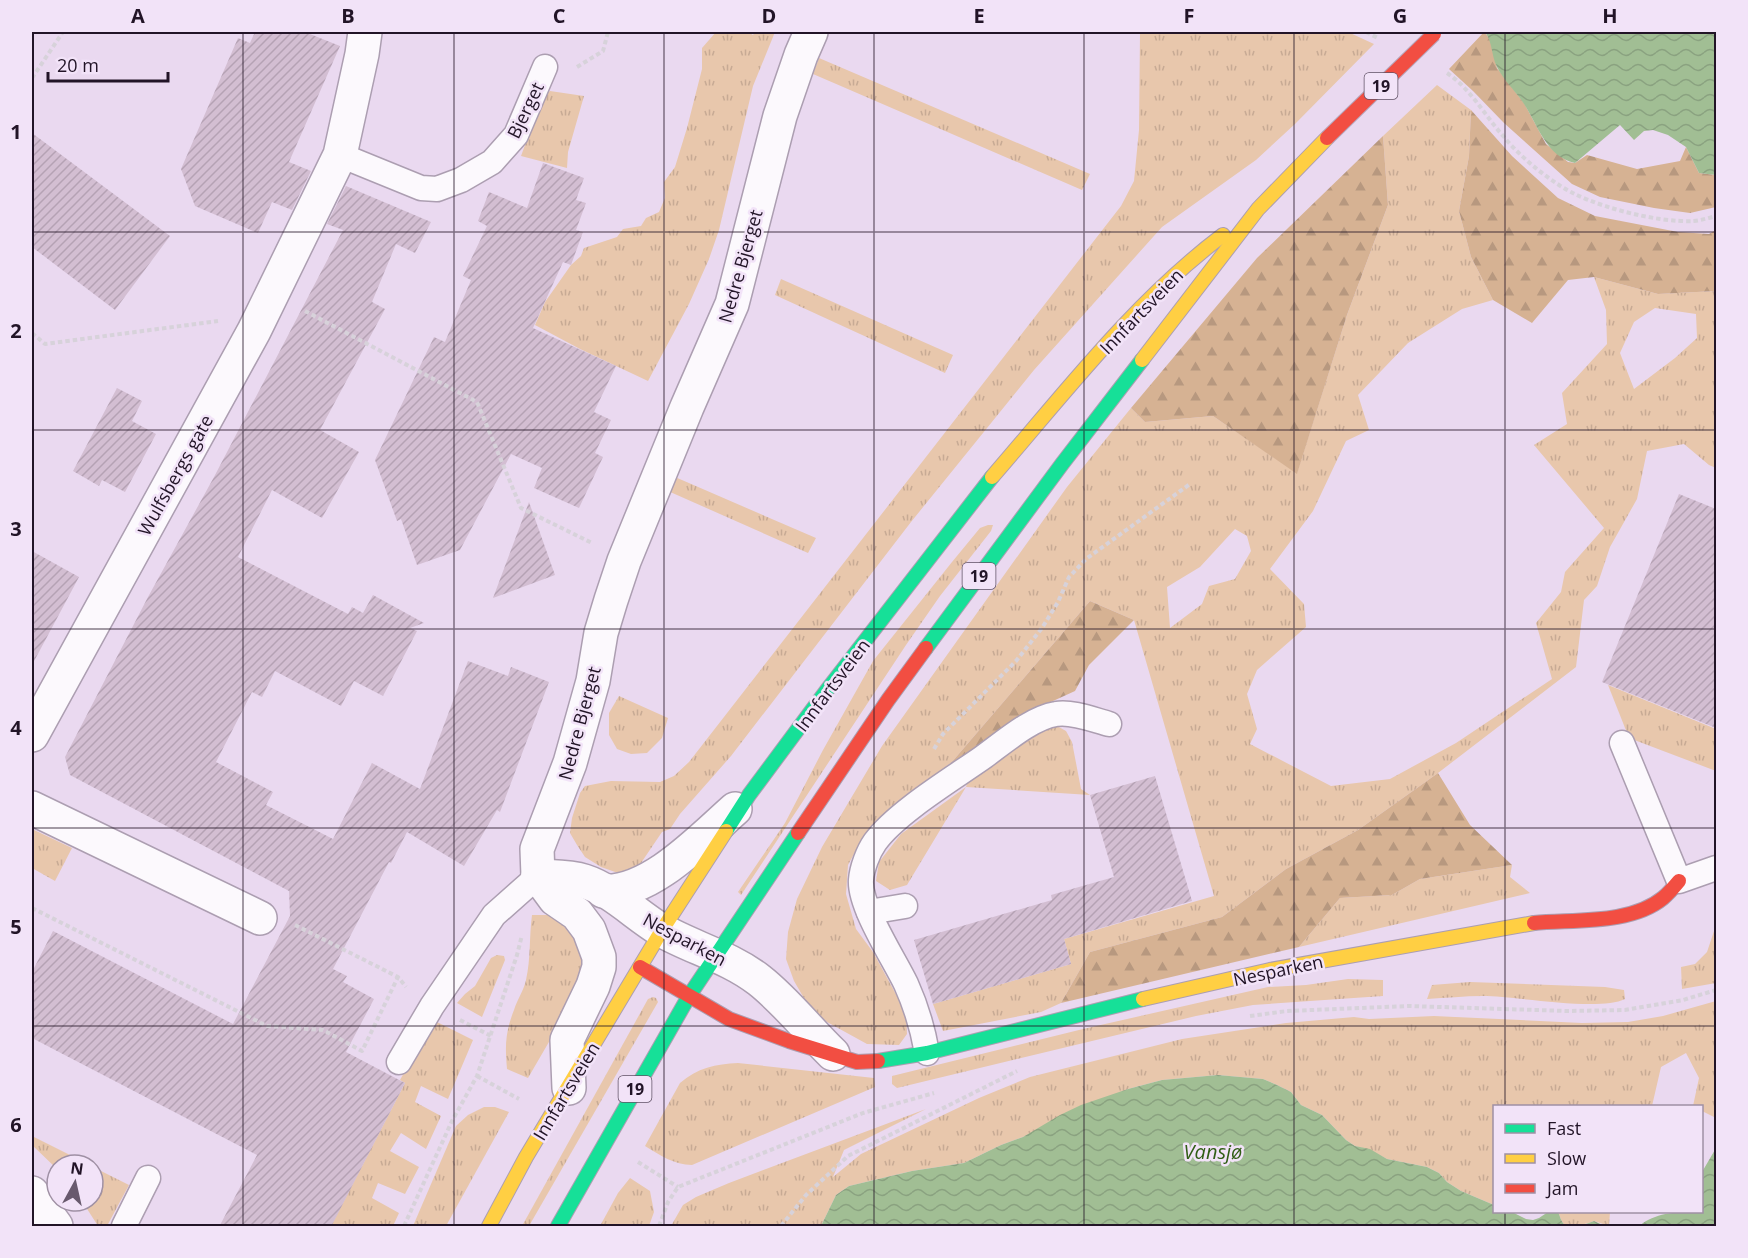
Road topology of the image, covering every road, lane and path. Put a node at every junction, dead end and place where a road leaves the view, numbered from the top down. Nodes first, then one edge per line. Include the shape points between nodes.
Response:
1 (63, 32) edge
2 (365, 32) edge
3 (608, 32) edge
4 (811, 32) edge
5 (1366, 32) edge
6 (1436, 32) edge
7 (1387, 42) dead end
8 (603, 51) dead end
9 (544, 67) dead end
10 (1442, 70) dead end
11 (32, 78) edge
12 (340, 155) junction
13 (1258, 208) junction
14 (1716, 216) edge
15 (272, 296) junction
16 (222, 320) dead end
17 (32, 333) edge
18 (1190, 484) dead end
19 (624, 561) junction
20 (1109, 724) dead end
21 (32, 735) edge
22 (1622, 743) dead end
23 (932, 754) dead end
24 (749, 795) junction
25 (32, 808) edge
26 (538, 863) junction
27 (1716, 868) edge
28 (1679, 881) junction
29 (603, 891) junction
30 (904, 906) dead end
31 (32, 908) edge
32 (869, 912) junction
33 (260, 918) joint
34 (662, 930) junction
35 (716, 954) junction
36 (640, 967) junction
37 (398, 977) junction
38 (408, 989) dead end
39 (1716, 990) edge
40 (689, 996) junction
41 (1247, 1017) dead end
42 (491, 1036) dead end
43 (927, 1053) junction
44 (833, 1054) junction
45 (399, 1062) dead end
46 (477, 1076) junction
47 (993, 1076) dead end
48 (569, 1088) junction
49 (938, 1091) dead end
50 (519, 1099) dead end
51 (635, 1160) dead end
52 (148, 1178) dead end
53 (678, 1187) junction
54 (32, 1192) edge
55 (56, 1227) edge
56 (124, 1227) edge
57 (404, 1227) edge
58 (489, 1227) edge
59 (558, 1227) edge
60 (659, 1227) edge
61 (781, 1227) edge

1 - 11 path
2 - 12 street
3 - 8 path
4 - 19 street, Nedre Bjerget via 780,116 732,304
5 - 7 path
6 - 13 main road, Innfartsveien / 19, bridge
9 - 12 lane, Bjerget via 516,135 492,162 461,180 437,189 421,188
10 - 14 path via 1471,94 1505,138 1538,171 1560,187 1612,209 1642,215 1695,221
12 - 15 street, Wulfsbergs gate
13 - 24 main road, Innfartsveien / 19 via 1191,259 1140,308 985,484
13 - 35 main road, Innfartsveien / 19 via 888,700
15 - 19 path via 477,402 521,508
15 - 21 street, Wulfsbergs gate
16 - 17 path via 45,344
18 - 23 path via 1086,559 1069,577 1042,628 1008,669 943,734
19 - 26 street, Nedre Bjerget via 601,633 593,681 570,763
20 - 32 lane via 1058,713 1045,717 895,821 875,843 866,862 861,881
22 - 28 lane
24 - 29 street via 655,876 639,885
24 - 34 main road, Innfartsveien / 19
25 - 33 street
26 - 29 street, Nesparken via 561,877 584,881
26 - 45 lane via 494,915
26 - 48 street via 555,899 577,914 589,930 599,957 593,986 567,1040
27 - 28 lane, Nesparken
28 - 43 main road, Nesparken via 1662,899 1638,912 1536,923 1270,970
29 - 34 street, Nesparken
30 - 32 lane
31 - 37 path via 267,1026 323,1030 362,1051
32 - 43 lane via 907,986
33 - 37 path via 287,920
34 - 35 street, Nesparken
34 - 36 main road, Innfartsveien / 19
35 - 40 main road, Innfartsveien / 19
35 - 44 street, Nesparken via 758,979
36 - 40 main road, Nesparken
36 - 48 main road, Innfartsveien / 19
37 - 38 path
39 - 41 path via 1625,1010 1409,1006 1287,1011
40 - 44 main road, Nesparken via 729,1020
40 - 59 main road, Innfartsveien / 19
42 - 46 path
43 - 44 main road, Nesparken via 857,1062
46 - 50 path
46 - 57 path
47 - 61 path via 1025,1067 848,1156 806,1195
48 - 58 main road, Innfartsveien / 19 via 526,1156
49 - 53 path via 863,1113
51 - 53 path
52 - 56 lane
53 - 60 path
54 - 55 street

